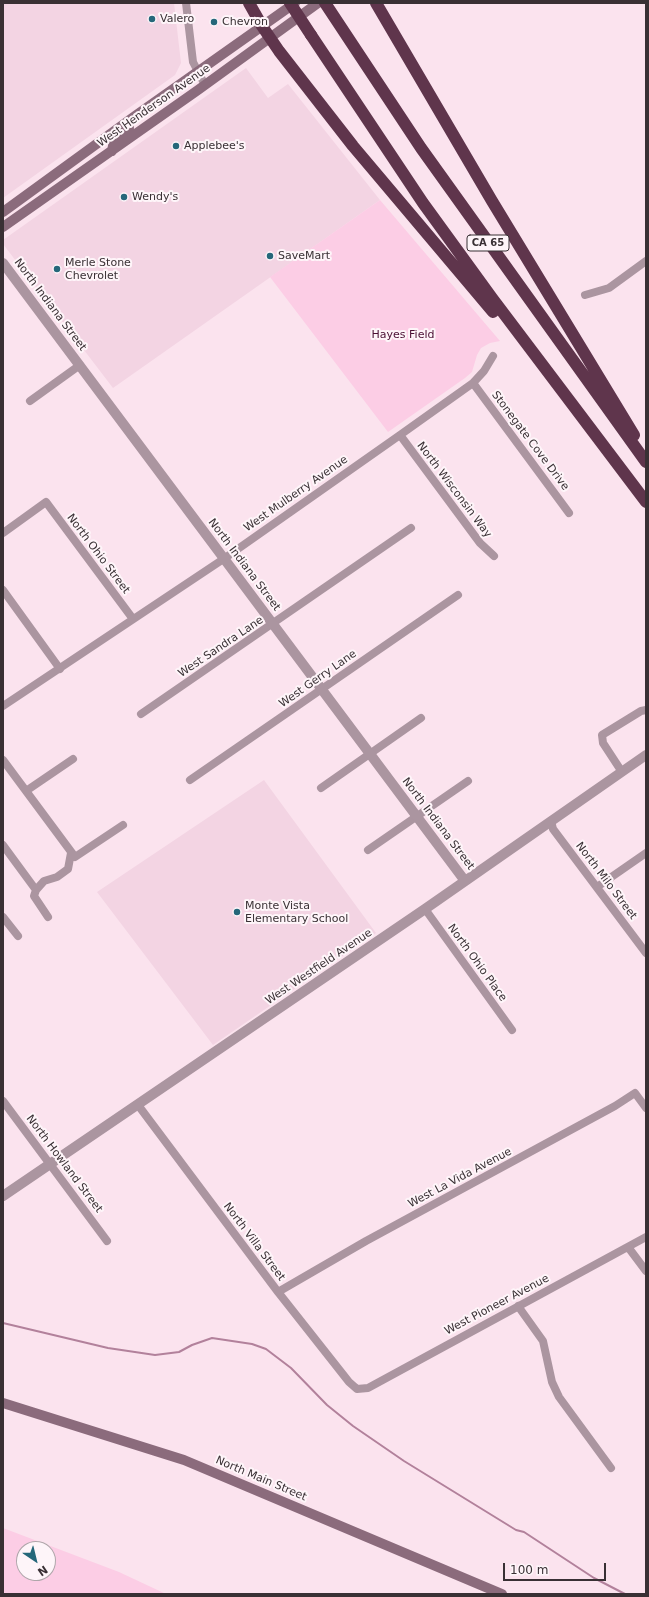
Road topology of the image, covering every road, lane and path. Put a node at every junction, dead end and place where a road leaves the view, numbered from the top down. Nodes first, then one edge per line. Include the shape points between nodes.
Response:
1 (186, 3) edge
2 (249, 3) edge
3 (290, 3) edge
4 (295, 3) edge
5 (318, 3) edge
6 (325, 3) edge
7 (376, 3) edge
8 (262, 26) junction
9 (270, 38) junction
10 (197, 72) junction
11 (205, 85) junction
12 (173, 89) junction
13 (112, 151) junction
14 (78, 158) junction
15 (44, 198) junction
16 (3, 212) edge
17 (3, 228) edge
18 (646, 261) edge
19 (3, 263) edge
20 (585, 295) dead end
21 (493, 356) dead end
22 (80, 365) junction
23 (473, 383) junction
24 (30, 401) dead end
25 (589, 426) junction
26 (400, 435) junction
27 (646, 455) edge
28 (646, 462) edge
29 (646, 502) edge
30 (569, 513) dead end
31 (411, 528) dead end
32 (3, 532) edge
33 (494, 556) dead end
34 (225, 558) junction
35 (3, 590) edge
36 (458, 595) dead end
37 (133, 619) junction
38 (273, 624) junction
39 (60, 668) junction
40 (322, 690) junction
41 (3, 706) edge
42 (646, 710) edge
43 (141, 714) dead end
44 (421, 718) dead end
45 (370, 754) junction
46 (646, 755) edge
47 (73, 759) dead end
48 (3, 760) edge
49 (622, 772) junction
50 (190, 780) dead end
51 (468, 781) dead end
52 (321, 788) dead end
53 (26, 791) junction
54 (417, 817) junction
55 (551, 821) junction
56 (123, 825) dead end
57 (3, 845) edge
58 (368, 850) dead end
59 (646, 853) edge
60 (73, 855) junction
61 (465, 881) junction
62 (597, 887) junction
63 (36, 890) junction
64 (425, 909) junction
65 (3, 917) edge
66 (48, 917) dead end
67 (18, 936) dead end
68 (645, 951) edge
69 (512, 1030) dead end
70 (3, 1101) edge
71 (138, 1105) junction
72 (646, 1108) edge
73 (50, 1164) junction
74 (3, 1196) edge
75 (646, 1237) edge
76 (107, 1241) dead end
77 (628, 1247) junction
78 (646, 1271) edge
79 (278, 1292) junction
80 (518, 1306) junction
81 (357, 1389) joint
82 (3, 1403) edge
83 (611, 1468) dead end
84 (502, 1594) edge

1 - 10 street via 193,62
2 - 8 highway
3 - 25 highway, CA 65, bridge via 423,202
4 - 8 main road, West Henderson Avenue
5 - 9 main road, West Henderson Avenue
6 - 28 highway, CA 65 via 421,148
7 - 27 highway
8 - 9 highway
8 - 10 main road, West Henderson Avenue
9 - 11 main road, West Henderson Avenue
9 - 25 highway via 376,174 480,296 561,397
10 - 11 street
10 - 12 main road, West Henderson Avenue
11 - 13 main road, West Henderson Avenue
12 - 13 main road via 167,99 114,141
12 - 14 main road, West Henderson Avenue
13 - 15 main road, West Henderson Avenue
14 - 15 main road via 80,162 75,171
14 - 16 main road, West Henderson Avenue
15 - 17 main road, West Henderson Avenue
18 - 20 street via 609,288
19 - 22 street, North Indiana Street
21 - 23 street, West Mulberry Avenue
22 - 24 street
22 - 34 street, North Indiana Street
23 - 26 street, West Mulberry Avenue
23 - 30 street, Stonegate Cove Drive
25 - 29 highway, CA 65
26 - 33 street, North Wisconsin Way via 480,543
26 - 34 street, West Mulberry Avenue
31 - 38 street, West Sandra Lane
32 - 37 street, North Ohio Street via 46,502
34 - 37 street, West Mulberry Avenue
34 - 38 street, North Indiana Street
35 - 39 street
36 - 40 street, West Gerry Lane
37 - 39 street, West Mulberry Avenue
38 - 40 street, North Indiana Street
38 - 43 street, West Sandra Lane
39 - 41 street, West Mulberry Avenue
40 - 45 street, North Indiana Street
40 - 50 street, West Gerry Lane
42 - 49 street via 641,710 602,735 602,743
44 - 45 street
45 - 52 street
45 - 54 street, North Indiana Street
46 - 49 street, West Westfield Avenue
47 - 53 street
48 - 53 street
49 - 55 street, West Westfield Avenue
51 - 54 street
53 - 60 street
54 - 58 street
54 - 61 street, North Indiana Street
55 - 61 street, West Westfield Avenue
55 - 62 street, North Milo Street via 554,829
56 - 60 street
57 - 63 street
59 - 62 street
60 - 63 street via 68,869 57,878 44,881
61 - 64 street, West Westfield Avenue
62 - 68 street, North Milo Street
63 - 66 street via 34,896
64 - 69 street, North Ohio Place
64 - 71 street, West Westfield Avenue
65 - 67 street
70 - 73 street, North Howland Street
71 - 73 street, West Westfield Avenue
71 - 79 street, North Villa Street
72 - 79 street, West La Vida Avenue via 635,1093 616,1106 366,1241
73 - 74 street, West Westfield Avenue
73 - 76 street, North Howland Street
75 - 77 street, West Pioneer Avenue
77 - 78 street
77 - 80 street, West Pioneer Avenue
79 - 81 street, North Villa Street
80 - 81 street, West Pioneer Avenue via 368,1388
80 - 83 street via 542,1341 552,1382 559,1397
82 - 84 main road, North Main Street via 184,1460

